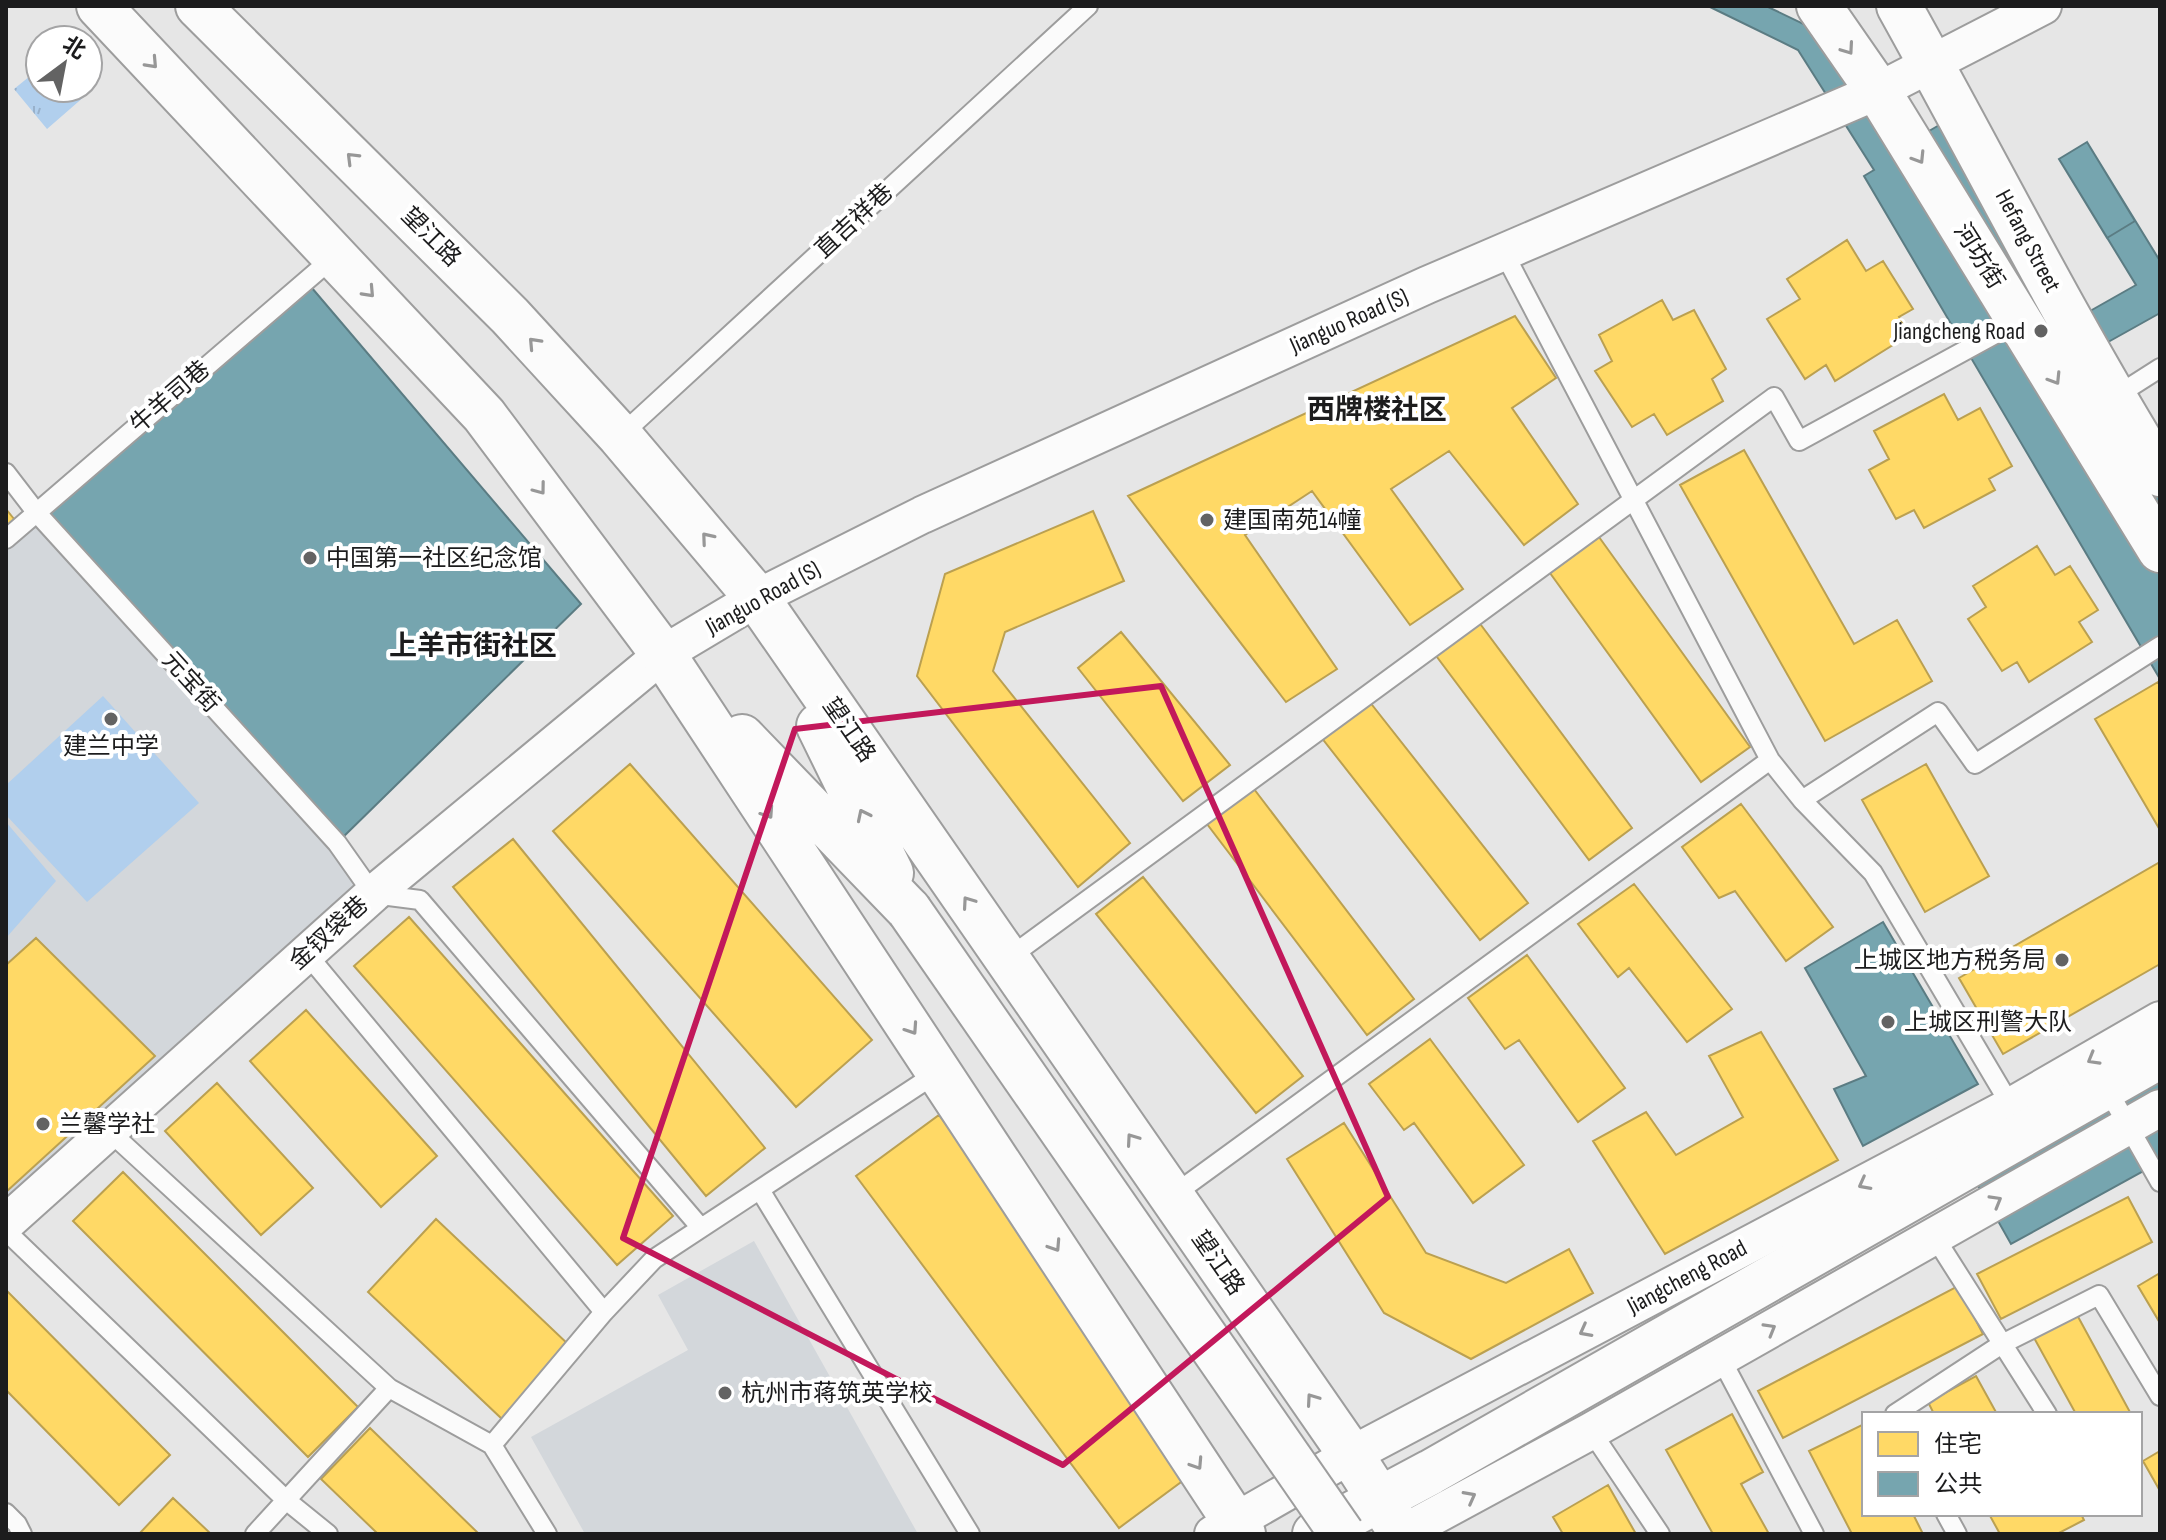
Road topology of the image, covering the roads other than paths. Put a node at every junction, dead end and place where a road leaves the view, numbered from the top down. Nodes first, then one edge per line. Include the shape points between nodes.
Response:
1 (99, 6) edge
2 (198, 6) edge
3 (1088, 6) edge
4 (1819, 6) edge
5 (1899, 6) edge
6 (2043, 6) edge
7 (1931, 64) junction
8 (1878, 91) junction
9 (1504, 253) junction
10 (335, 256) junction
11 (2019, 321) junction
12 (2160, 368) edge
13 (2113, 398) junction
14 (620, 436) junction
15 (6, 473) edge
16 (2160, 474) edge
17 (1635, 500) junction
18 (36, 512) junction
19 (6, 539) edge
20 (2160, 550) edge
21 (757, 598) junction
22 (2160, 646) edge
23 (663, 654) junction
24 (1770, 760) junction
25 (1802, 800) junction
26 (373, 894) junction
27 (909, 910) junction
28 (306, 953) junction
29 (1007, 959) junction
30 (2160, 1020) edge
31 (2160, 1056) edge
32 (940, 1071) junction
33 (2106, 1087) junction
34 (2011, 1106) junction
35 (2160, 1108) edge
36 (2127, 1126) junction
37 (109, 1131) junction
38 (1917, 1175) junction
39 (2160, 1182) edge
40 (760, 1190) junction
41 (1172, 1196) junction
42 (6, 1223) edge
43 (701, 1228) junction
44 (6, 1231) edge
45 (1934, 1236) junction
46 (604, 1312) junction
47 (2002, 1344) junction
48 (1720, 1357) junction
49 (389, 1388) junction
50 (2160, 1396) edge
51 (1898, 1412) edge
52 (2046, 1412) edge
53 (1591, 1431) junction
54 (492, 1445) junction
55 (1351, 1455) junction
56 (286, 1500) junction
57 (6, 1513) edge
58 (1947, 1516) edge
59 (1394, 1522) edge
60 (1230, 1530) edge
61 (22, 1534) edge
62 (255, 1534) edge
63 (328, 1534) edge
64 (547, 1534) edge
65 (970, 1534) edge
66 (1315, 1534) edge
67 (1342, 1534) edge
68 (1660, 1534) edge
69 (1814, 1534) edge
70 (1957, 1534) edge

1 -> 10 main road
14 -> 2 main road, 望江路 via 510,316
3 - 14 lane, 直吉祥巷
4 -> 8 main road, 河坊街
5 - 7 main road, Hefang Street
6 - 7 street, Jianguo Road (S)
7 - 8 street, Jianguo Road (S)
7 - 13 main road, Hefang Street
8 - 9 street, Jianguo Road (S)
8 -> 11 main road, 河坊街
9 - 17 lane
9 - 21 street, Jianguo Road (S) via 922,515
10 - 18 lane, 牛羊司巷
10 -> 23 main road via 484,415
11 - 17 lane via 1799,441 1774,397
11 -> 20 main road, 河坊街
12 - 13 lane
13 - 16 main road, Hefang Street
21 -> 14 main road, 望江路
15 - 18 lane, 元宝街
17 - 24 lane
17 - 29 lane
18 - 19 lane, 牛羊司巷
18 - 26 lane, 元宝街 via 337,843
21 - 23 street, Jianguo Road (S)
27 -> 21 main road
29 -> 21 main road, 望江路
22 - 25 lane via 1975,764 1938,712
23 - 26 street, 金钗袋巷
23 - 27 main road
23 -> 32 main road
24 - 25 lane
24 - 41 lane
25 - 34 lane via 1873,873
26 - 28 street, 金钗袋巷
26 - 43 lane via 420,900
27 - 67 main road, bridge
28 - 37 street, 金钗袋巷
28 - 46 lane
41 -> 29 main road, 望江路
30 -> 34 street, Jiangcheng Road
31 - 33 main road, Jiangcheng Road
32 - 40 lane
32 -> 60 main road
33 - 36 lane
33 - 38 main road, Jiangcheng Road
34 - 38 street, Jiangcheng Road
35 - 36 street, Jiangcheng Road
36 - 39 lane
45 -> 36 street, Jiangcheng Road
37 - 42 street, 金钗袋巷
37 - 49 lane
38 -> 55 street, Jiangcheng Road
38 - 59 main road, Jiangcheng Road
40 - 43 lane
40 - 65 lane
55 -> 41 main road, 望江路
43 - 46 lane via 654,1259
44 - 56 lane
45 - 47 lane
48 -> 45 street, Jiangcheng Road
46 - 54 lane
47 - 50 lane via 2099,1295
47 - 51 lane
47 - 52 lane
48 - 53 street, Jiangcheng Road
48 - 69 lane
49 - 54 lane
49 - 56 lane
59 -> 53 street, Jiangcheng Road
53 - 68 lane
54 - 64 lane
55 - 59 main road, 望江路
55 - 60 street, Jiangcheng Road
56 - 62 lane
56 - 63 lane
57 - 61 lane
58 - 70 lane
59 - 66 main road, Jiangcheng Road

